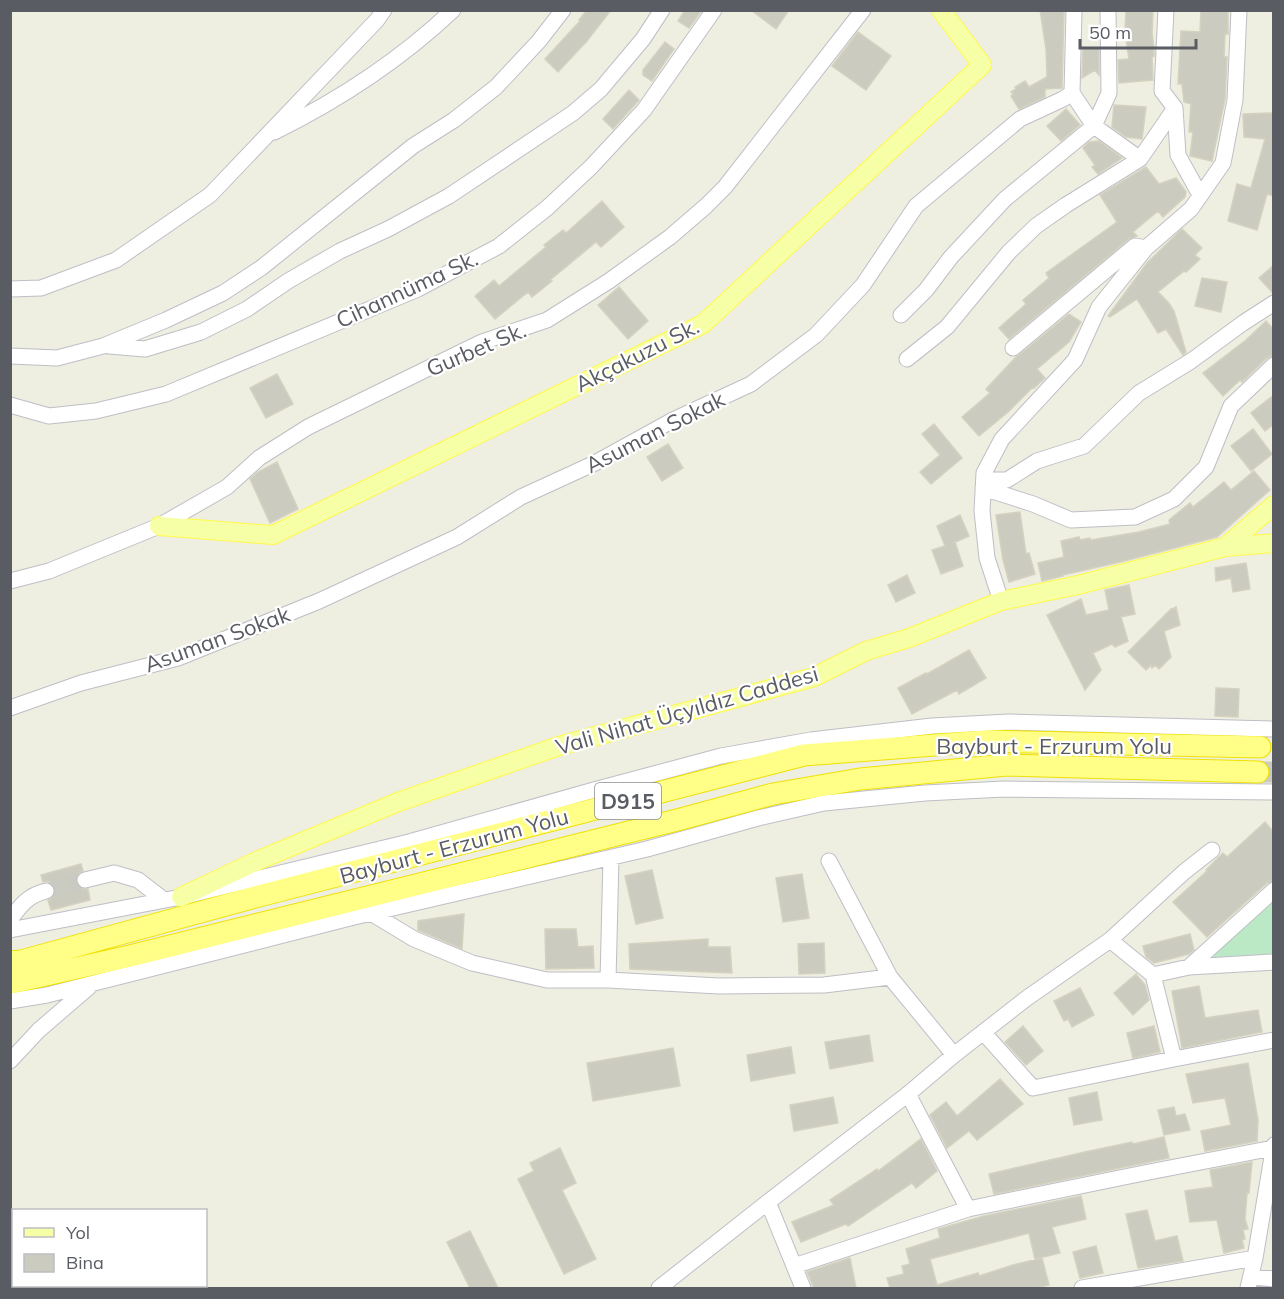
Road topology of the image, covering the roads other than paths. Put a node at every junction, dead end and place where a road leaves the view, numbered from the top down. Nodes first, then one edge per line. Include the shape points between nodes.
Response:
1 (384, 10) edge
2 (453, 10) edge
3 (563, 10) edge
4 (662, 10) edge
5 (714, 10) edge
6 (863, 10) edge
7 (941, 10) edge
8 (1074, 10) edge
9 (1108, 10) edge
10 (1166, 10) edge
11 (1239, 10) edge
12 (1072, 93) junction
13 (1175, 108) junction
14 (1094, 126) junction
15 (264, 138) junction
16 (1140, 159) junction
17 (1200, 195) junction
18 (1146, 248) junction
19 (10, 289) edge
20 (1274, 303) edge
21 (901, 315) dead end
22 (103, 346) junction
23 (1013, 348) dead end
24 (10, 356) edge
25 (907, 359) dead end
26 (1274, 365) edge
27 (10, 405) edge
28 (984, 484) junction
29 (1274, 506) edge
30 (159, 526) junction
31 (1274, 543) edge
32 (1225, 547) junction
33 (10, 581) edge
34 (1001, 601) junction
35 (10, 708) edge
36 (1274, 729) edge
37 (1260, 747) tunnel mouth
38 (1258, 772) tunnel mouth
39 (1274, 792) edge
40 (1212, 850) dead end
41 (611, 858) junction
42 (828, 861) dead end
43 (85, 880) tunnel mouth
44 (1274, 890) edge
45 (46, 891) tunnel mouth
46 (173, 898) junction
47 (371, 913) junction
48 (10, 920) edge
49 (10, 930) edge
50 (1110, 940) junction
51 (10, 962) edge
52 (1274, 962) edge
53 (1188, 967) junction
54 (1153, 975) junction
55 (890, 977) junction
56 (608, 980) junction
57 (10, 983) edge
58 (94, 984) junction
59 (10, 1001) edge
60 (983, 1032) junction
61 (1274, 1040) edge
62 (954, 1055) junction
63 (1174, 1059) junction
64 (10, 1061) edge
65 (908, 1094) junction
66 (1273, 1147) edge
67 (1269, 1200) edge
68 (768, 1202) junction
69 (968, 1209) junction
70 (1256, 1258) junction
71 (794, 1266) junction
72 (1274, 1279) edge
73 (1250, 1283) edge
74 (659, 1288) edge
75 (803, 1288) edge
76 (1082, 1288) edge

1 - 15 street
2 - 15 street via 432,31 379,70 309,115
3 - 22 street via 496,87 413,146 261,268 204,302
4 - 22 street via 601,89 573,113 449,196 340,251 247,309 201,332 145,349
5 - 27 street, Cihannüma Sk. via 644,110 591,167 499,246 418,289 166,394 96,411 49,416
6 - 30 street, Gurbet Sk. via 725,187 644,256 546,320 482,342 308,427 259,458 227,487
7 - 30 main road, Akçakuzu Sk. via 982,65 703,324 273,535
8 - 12 street
9 - 14 street via 1109,93
10 - 13 street via 1162,91
11 - 17 street via 1235,100 1223,163
12 - 14 street
12 - 35 street, Asuman Sokak via 1020,119 916,206 863,285 816,335 751,384 673,420 596,463 521,496 457,537 319,601 178,658 81,683
13 - 16 street
13 - 17 street via 1178,156
14 - 16 street
14 - 21 street via 1005,199
15 - 19 street via 210,195 116,260 41,288
16 - 25 street via 1036,226 1009,252 947,327
17 - 18 street
18 - 23 street via 1135,246
18 - 28 street via 1098,307 1075,360 1002,439 984,473
20 - 28 street via 1139,393 1084,446 1037,461 1007,480
22 - 24 street via 57,358
26 - 28 street via 1231,406 1206,467 1174,498 1135,517 1071,520
28 - 34 street via 982,511 987,558
29 - 32 main road
30 - 33 street, Gurbet Sk. via 49,571
31 - 32 main road, Vali Nihat Üçyıldız Caddesi
32 - 34 main road, Vali Nihat Üçyıldız Caddesi
34 - 46 main road, Vali Nihat Üçyıldız Caddesi via 866,651 814,677 559,746 398,802
36 - 46 street via 1009,722 811,740 721,756 409,842
37 - 51 highway, Bayburt - Erzurum Yolu / D915 via 987,741 804,755
38 - 57 highway, Bayburt - Erzurum Yolu / D915 via 1006,765 849,780 773,794
39 - 41 street via 1004,789 872,798 824,803 758,818
40 - 50 street
41 - 47 street
41 - 56 street
42 - 55 street
43 - 46 street via 114,873
44 - 53 street
45 - 48 street via 21,904
46 - 49 street
47 - 56 street via 414,939 472,963 547,981
47 - 58 street
50 - 54 street
50 - 60 street
52 - 53 street
53 - 54 street
54 - 63 street
55 - 56 street via 824,985 719,986
55 - 62 street
58 - 59 street
58 - 64 street via 39,1030
60 - 62 street
60 - 63 street via 1033,1088
61 - 63 street
62 - 65 street
65 - 68 street
65 - 69 street
66 - 67 street
66 - 69 street
67 - 70 street
68 - 71 street
68 - 74 street
69 - 71 street
70 - 73 street
70 - 76 street
71 - 75 street
72 - 73 street

